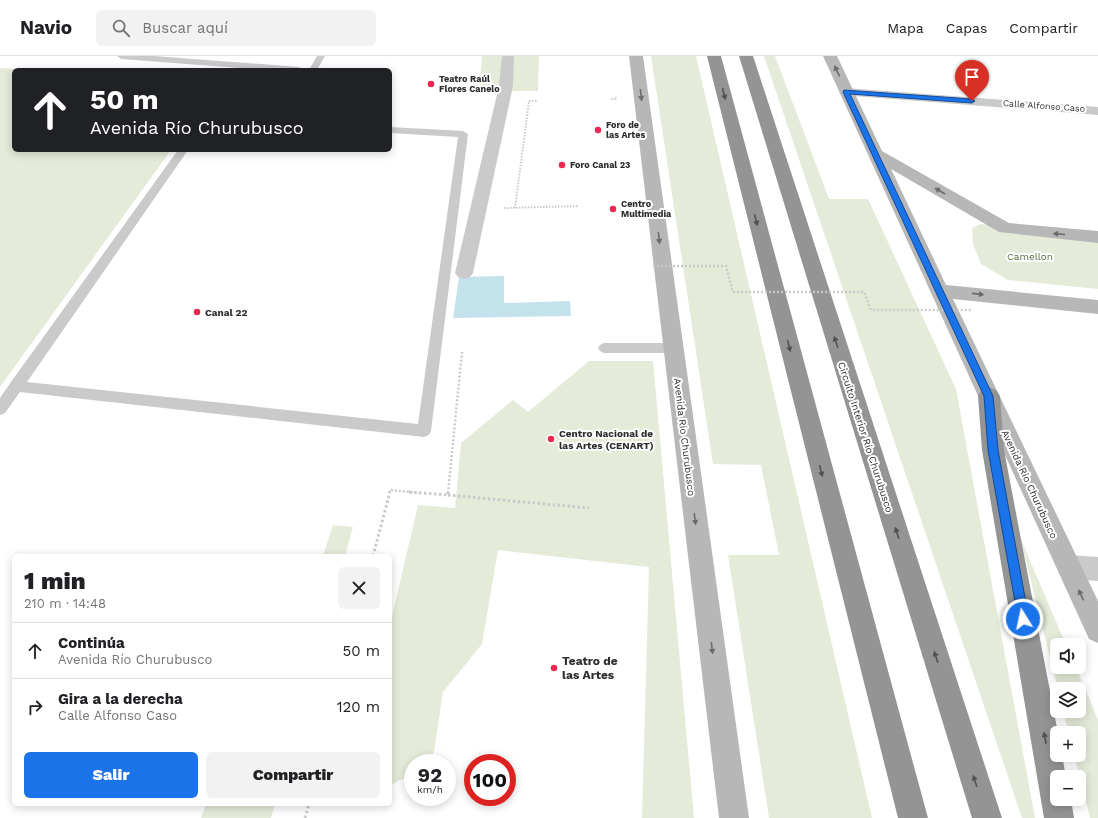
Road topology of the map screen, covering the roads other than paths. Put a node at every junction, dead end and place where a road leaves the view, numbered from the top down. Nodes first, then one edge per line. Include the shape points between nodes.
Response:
1 (121, 56) edge
2 (321, 56) edge
3 (508, 56) edge
4 (636, 56) edge
5 (714, 56) edge
6 (746, 56) edge
7 (830, 56) edge
8 (261, 68) edge
9 (314, 68) edge
10 (846, 92) junction
11 (1098, 110) edge
12 (392, 130) edge
13 (182, 152) edge
14 (875, 153) junction
15 (1098, 237) edge
16 (464, 273) dead end
17 (939, 290) junction
18 (1098, 307) edge
19 (604, 348) dead end
20 (673, 348) junction
21 (16, 386) junction
22 (989, 396) junction
23 (0, 409) edge
24 (1069, 567) junction
25 (1098, 569) edge
26 (1098, 630) edge
27 (734, 818) edge
28 (913, 818) edge
29 (987, 818) edge
30 (1059, 818) edge

1 - 8 lane
2 - 9 lane
3 - 16 street via 506,86
4 -> 20 main road, Avenida Río Churubusco
5 -> 28 highway
29 -> 6 highway, Circuito Interior Río Churubusco
10 -> 7 main road, Avenida Río Churubusco
10 - 11 street, Calle Alfonso Caso
10 - 14 main road, Avenida Río Churubusco
12 - 21 lane via 463,134 424,431
13 - 21 lane
15 -> 14 main road via 1005,228
14 - 17 main road, Avenida Río Churubusco
17 -> 18 main road
17 - 22 main road, Avenida Río Churubusco
19 - 20 lane
20 -> 27 main road, Avenida Río Churubusco
21 - 23 lane
22 - 24 main road, Avenida Río Churubusco
30 -> 22 highway via 993,450
24 - 25 street
26 -> 24 main road, Avenida Río Churubusco

